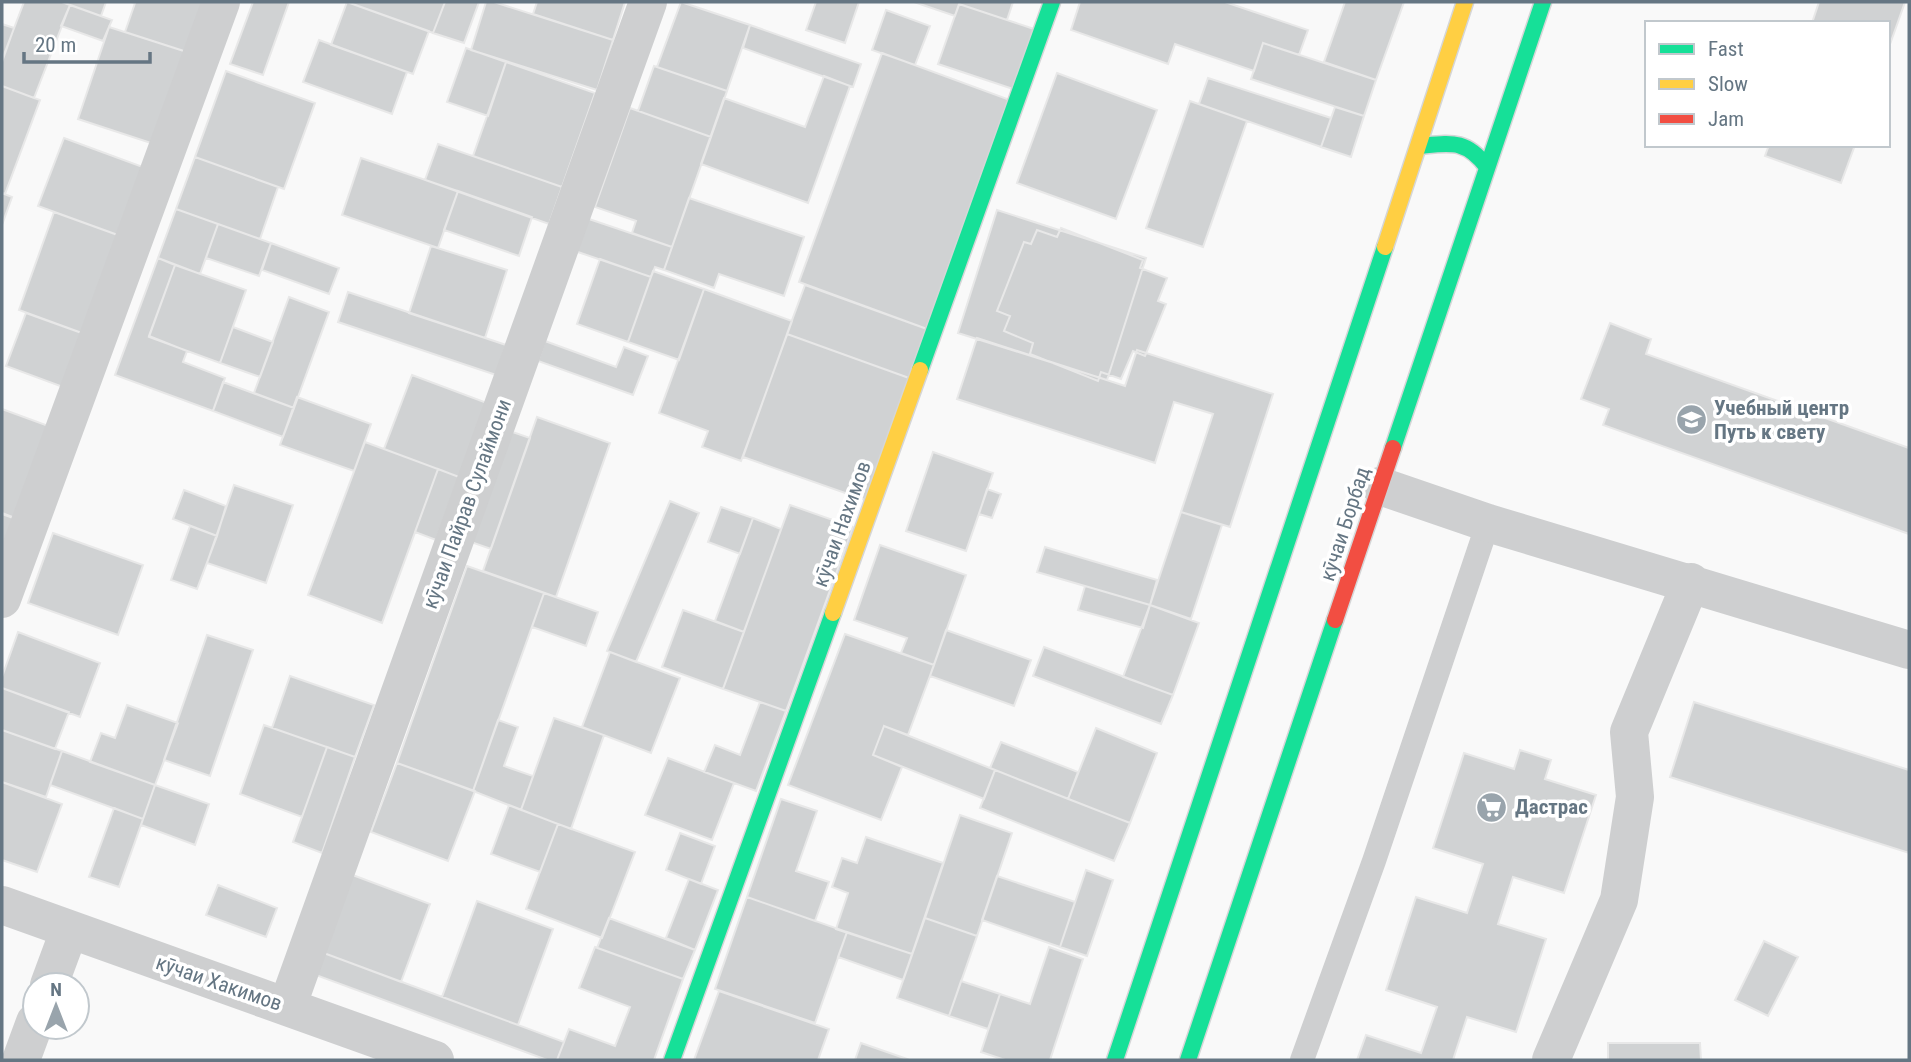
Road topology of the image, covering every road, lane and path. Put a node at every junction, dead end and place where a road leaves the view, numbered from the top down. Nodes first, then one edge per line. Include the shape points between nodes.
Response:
1 (221, 2) edge
2 (648, 2) edge
3 (1052, 2) edge
4 (1465, 2) edge
5 (1543, 2) edge
6 (1419, 146) junction
7 (1487, 167) junction
8 (1380, 486) junction
9 (1489, 523) junction
10 (1691, 582) junction
11 (2, 599) edge
12 (1909, 650) edge
13 (2, 905) edge
14 (69, 931) junction
15 (54, 971) edge
16 (287, 1007) junction
17 (28, 1041) edge
18 (20, 1060) edge
19 (435, 1060) edge
20 (671, 1060) edge
21 (1115, 1060) edge
22 (1188, 1060) edge
23 (1302, 1060) edge
24 (1551, 1060) edge

1 - 11 street
2 - 16 street, кӯчаи Пайрав Сулаймони
3 - 20 main road, кӯчаи Нахимов
4 - 6 main road
5 - 7 main road, кӯчаи Борбад
6 - 7 main road via 1464,145
6 - 21 main road
7 - 8 main road, кӯчаи Борбад
8 - 9 street
8 - 22 main road, кӯчаи Борбад
9 - 10 street
9 - 23 lane
10 - 12 street
10 - 24 street via 1629,732 1635,797 1619,900
13 - 14 street, кӯчаи Хакимов
14 - 15 street
14 - 16 street, кӯчаи Хакимов
16 - 19 street, кӯчаи Хакимов
17 - 18 street

